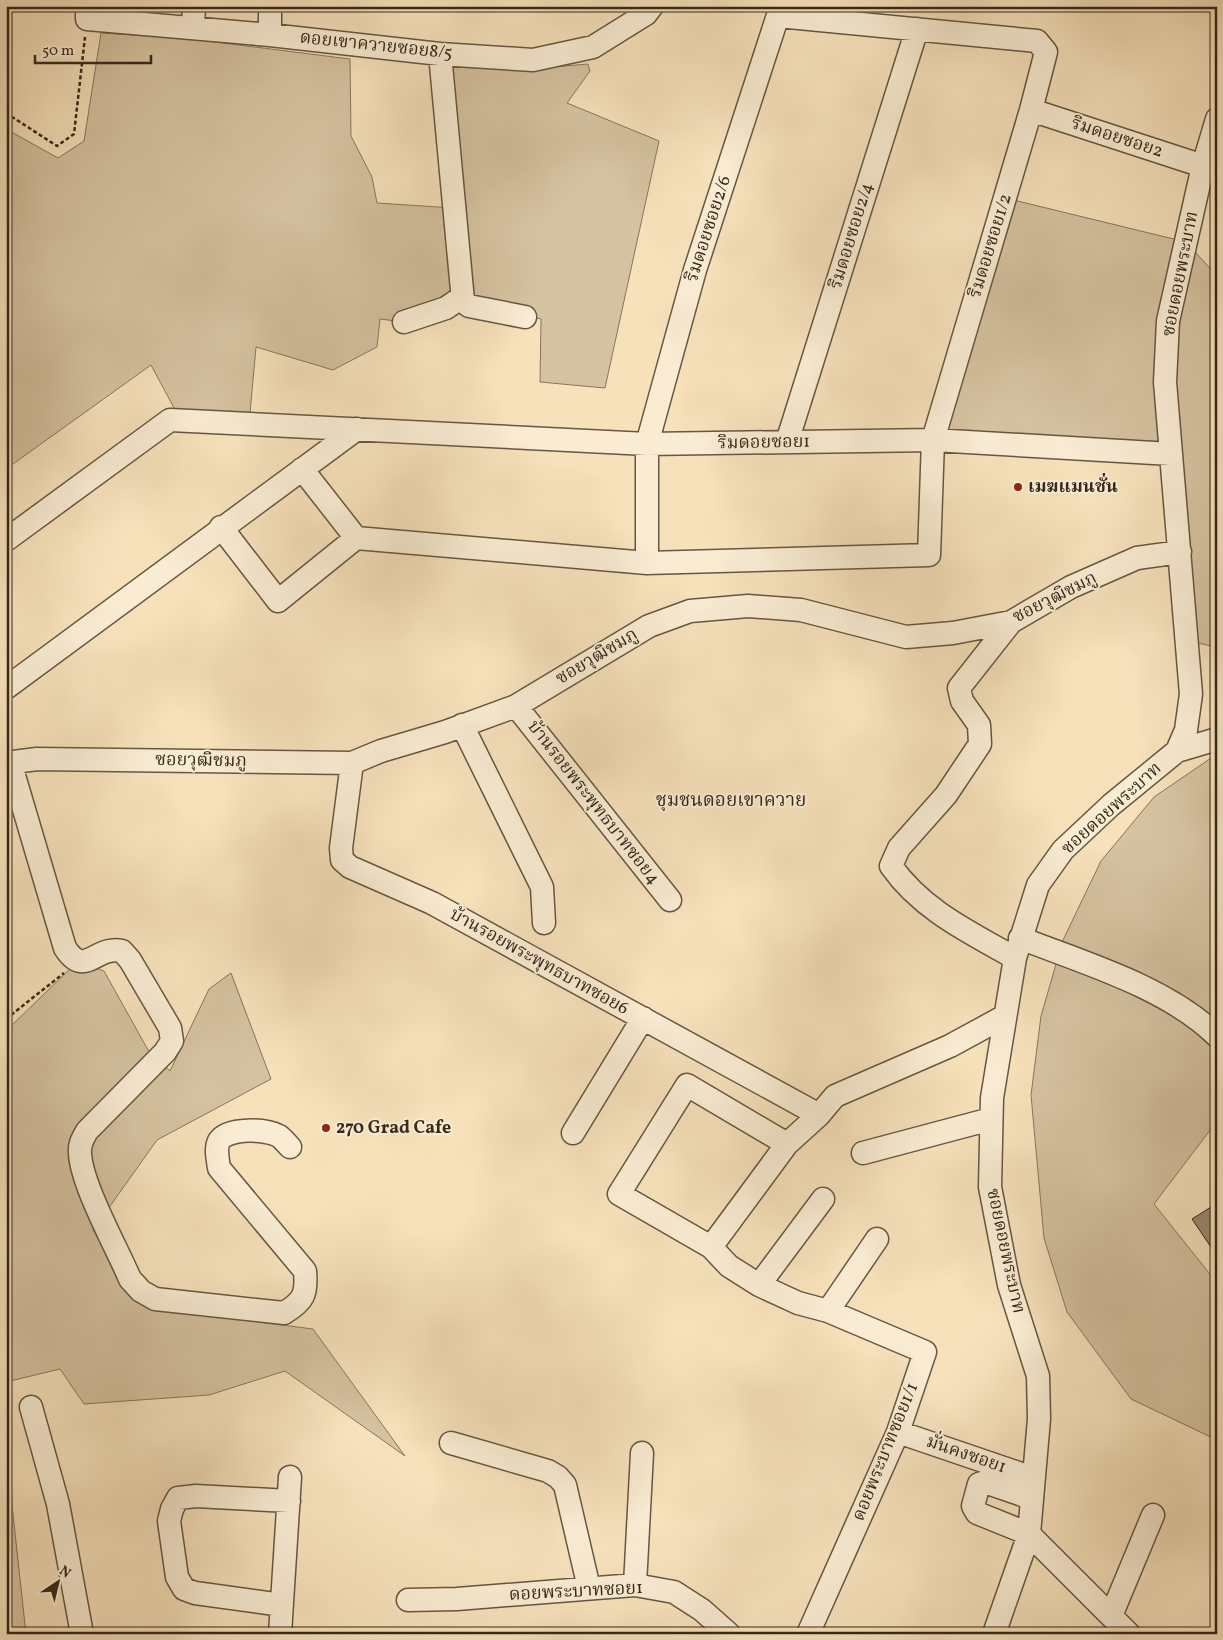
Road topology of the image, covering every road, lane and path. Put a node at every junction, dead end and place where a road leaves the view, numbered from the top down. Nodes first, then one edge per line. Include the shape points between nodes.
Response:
1 (270, 6) edge
2 (652, 6) edge
3 (779, 11) edge
4 (87, 13) edge
5 (194, 17) edge
6 (917, 29) junction
7 (270, 35) junction
8 (440, 54) junction
9 (1031, 110) junction
10 (6, 113) edge
11 (1217, 119) edge
12 (1203, 166) junction
13 (462, 297) junction
14 (524, 317) dead end
15 (404, 322) dead end
16 (357, 429) junction
17 (933, 440) junction
18 (787, 442) junction
19 (647, 444) junction
20 (1171, 454) junction
21 (302, 469) junction
22 (222, 527) junction
23 (356, 538) junction
24 (6, 540) edge
25 (1180, 552) junction
26 (647, 563) junction
27 (1011, 622) junction
28 (6, 688) edge
29 (516, 706) junction
30 (462, 725) junction
31 (1217, 739) edge
32 (1177, 751) junction
33 (8, 762) edge
34 (352, 763) junction
35 (670, 900) dead end
36 (544, 923) dead end
37 (1017, 948) junction
38 (78, 961) junction
39 (1005, 1016) junction
40 (643, 1018) junction
41 (6, 1019) edge
42 (1217, 1036) edge
43 (819, 1115) junction
44 (991, 1119) junction
45 (573, 1133) dead end
46 (787, 1144) junction
47 (290, 1147) dead end
48 (863, 1153) dead end
49 (823, 1199) dead end
50 (877, 1239) dead end
51 (711, 1247) junction
52 (759, 1285) junction
53 (828, 1311) junction
54 (31, 1408) dead end
55 (898, 1432) junction
56 (451, 1443) dead end
57 (642, 1453) dead end
58 (290, 1477) dead end
59 (1032, 1488) junction
60 (289, 1501) junction
61 (1153, 1515) dead end
62 (1029, 1534) junction
63 (635, 1585) junction
64 (589, 1588) junction
65 (408, 1600) dead end
66 (282, 1605) junction
67 (1112, 1616) junction
68 (82, 1634) edge
69 (280, 1634) edge
70 (728, 1634) edge
71 (808, 1634) edge
72 (994, 1634) edge
73 (1129, 1634) edge

1 - 7 street
2 - 8 street, ดอยเขาควายซอย8/5 via 646,14 593,47 533,60
3 - 6 street
3 - 19 street, ริมดอยซอย2/6 via 695,270
4 - 5 street, ดอยเขาควายซอย8/5
4 - 10 path via 74,134 57,146
5 - 7 street, ดอยเขาควายซอย8/5
6 - 9 street, ริมดอยซอย1/2 via 1037,41 1046,52
6 - 18 street, ริมดอยซอย2/4
7 - 8 street, ดอยเขาควายซอย8/5
8 - 13 street
9 - 12 street, ริมดอยซอย2
9 - 17 street, ริมดอยซอย1/2
11 - 12 street, ซอยดอยพระบาท
12 - 20 street, ซอยดอยพระบาท via 1168,321 1165,382
13 - 14 street via 469,306
13 - 15 street via 446,308
16 - 19 street, ริมดอยซอย1
16 - 21 street
16 - 24 street, ริมดอยซอย1 via 170,420
17 - 18 street, ริมดอยซอย1
17 - 20 street, ริมดอยซอย1
17 - 26 street, ริมดอยซอย1/2 via 929,555
18 - 19 street, ริมดอยซอย1
19 - 26 street, ริมดอยซอย2/6
20 - 25 street, ซอยดอยพระบาท
21 - 22 street
21 - 23 street
22 - 23 street via 278,601
22 - 28 street
23 - 26 street
25 - 27 street, ซอยวุฒิชมภู via 1136,558 1071,588
25 - 32 street, ซอยดอยพระบาท via 1192,694 1186,730
27 - 29 street, ซอยวุฒิชมภู via 953,633 906,637 801,610 748,606 690,611 649,626
27 - 37 street via 959,688 962,701 979,725 980,744 946,795 899,848 891,866 904,885 937,913
29 - 30 street, ซอยวุฒิชมภู
29 - 35 street, บ้านรอยพระพุทธบาทซอย4
30 - 34 street, ซอยวุฒิชมภู
30 - 36 street via 542,887
31 - 32 street
32 - 37 street, ซอยดอยพระบาท via 1111,805 1063,850 1038,885
33 - 34 street, ซอยวุฒิชมภู via 37,759
33 - 38 street via 65,948
34 - 40 street, บ้านรอยพระพุทธบาทซอย6 via 341,848 342,860 350,868 432,903
37 - 39 street, ซอยดอยพระบาท
37 - 42 street via 1124,979 1182,1008
38 - 41 path
38 - 47 street via 89,960 105,950 122,951 170,1028 172,1041 165,1052 81,1140 80,1153 86,1180 130,1279 141,1291 155,1299 284,1313 298,1304 307,1289 304,1271 220,1168 217,1152 219,1141 228,1132 239,1131 276,1135
39 - 43 street via 950,1046 836,1096
39 - 44 street, ซอยดอยพระบาท
40 - 43 street, บ้านรอยพระพุทธบาทซอย6
40 - 45 street
43 - 46 street
44 - 48 street
44 - 59 street, ซอยดอยพระบาท via 990,1187 1009,1285 1038,1376 1039,1419
46 - 51 street
46 - 51 street, ดอยพระบาทซอย1/1 via 687,1086 619,1194
49 - 52 street
50 - 53 street
51 - 52 street, ดอยพระบาทซอย1/1 via 729,1266
52 - 53 street, ดอยพระบาทซอย1/1 via 798,1303
53 - 55 street, ดอยพระบาทซอย1/1 via 925,1352
54 - 68 street via 58,1504
55 - 59 street, มั่นคงซอย1
55 - 71 street, ดอยพระบาทซอย1/1
56 - 64 street via 548,1471 558,1477 565,1485
57 - 63 street
58 - 60 street
59 - 62 street, ซอยดอยพระบาท
59 - 62 street via 985,1482 979,1484 973,1506 977,1513
60 - 66 street
60 - 66 street via 178,1498 169,1521 177,1577 184,1589
61 - 67 street
62 - 67 street
62 - 72 street, ซอยดอยพระบาท
63 - 64 street, ดอยพระบาทซอย1
63 - 70 street, ดอยพระบาทซอย1 via 674,1592 702,1610
64 - 65 street, ดอยพระบาทซอย1
66 - 69 street
67 - 73 street

